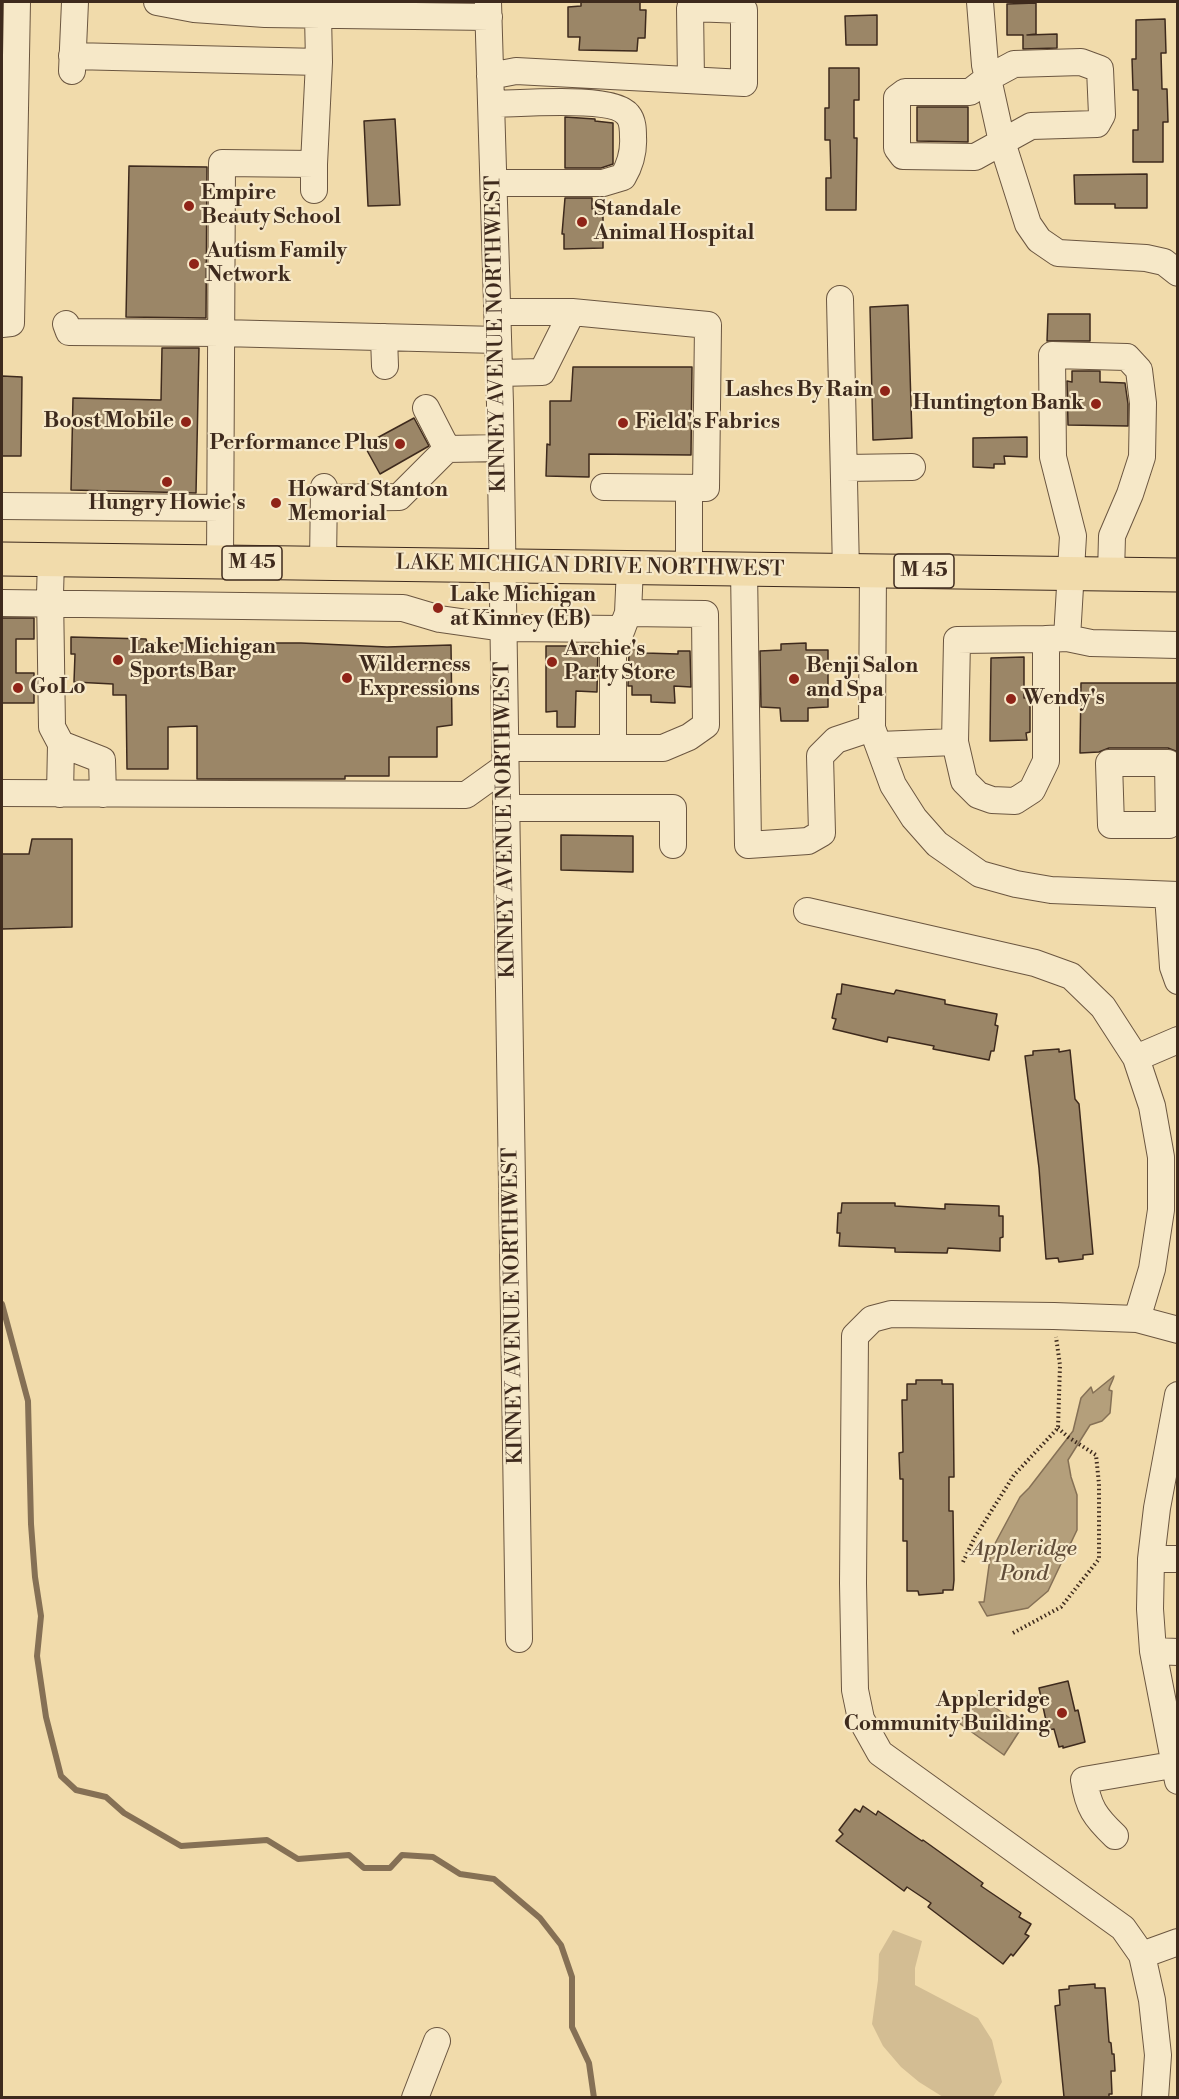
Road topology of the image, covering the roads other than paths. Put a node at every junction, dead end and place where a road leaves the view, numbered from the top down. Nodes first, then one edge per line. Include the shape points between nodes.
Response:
1 (17, 2) edge
2 (75, 2) edge
3 (158, 2) edge
4 (980, 2) edge
5 (488, 9) edge
6 (318, 15) junction
7 (319, 62) junction
8 (490, 75) junction
9 (988, 78) junction
10 (691, 80) dead end
11 (491, 104) junction
12 (1002, 142) junction
13 (314, 164) junction
14 (494, 183) junction
15 (314, 190) dead end
16 (1178, 273) edge
17 (840, 299) dead end
18 (497, 312) junction
19 (572, 312) junction
20 (2, 324) edge
21 (67, 328) dead end
22 (221, 333) junction
23 (384, 337) junction
24 (497, 340) junction
25 (385, 366) dead end
26 (499, 373) junction
27 (426, 408) dead end
28 (500, 448) junction
29 (447, 449) junction
30 (912, 466) dead end
31 (845, 468) junction
32 (604, 487) dead end
33 (689, 488) junction
34 (2, 506) edge
35 (220, 508) junction
36 (2, 559) edge
37 (51, 560) junction
38 (220, 562) junction
39 (323, 564) junction
40 (502, 566) junction
41 (630, 567) junction
42 (690, 568) junction
43 (744, 569) junction
44 (860, 571) junction
45 (1071, 573) junction
46 (1111, 574) junction
47 (1178, 575) edge
48 (2, 603) edge
49 (50, 604) junction
50 (625, 621) junction
51 (504, 628) junction
52 (1057, 639) junction
53 (1178, 645) edge
54 (875, 736) junction
55 (955, 742) junction
56 (61, 744) junction
57 (613, 747) junction
58 (505, 757) junction
59 (6, 789) edge
60 (60, 794) junction
61 (103, 794) junction
62 (506, 808) junction
63 (673, 845) dead end
64 (1173, 895) edge
65 (807, 911) dead end
66 (1178, 981) edge
67 (1178, 1040) edge
68 (1136, 1058) junction
69 (1137, 1319) junction
70 (1178, 1330) edge
71 (1178, 1395) edge
72 (1151, 1559) junction
73 (1178, 1559) edge
74 (519, 1639) dead end
75 (1165, 1652) edge
76 (1176, 1769) edge
77 (1115, 1836) dead end
78 (1178, 1942) edge
79 (1142, 1955) junction
80 (437, 2041) dead end
81 (415, 2097) edge
82 (1155, 2097) edge

1 - 20 street via 11,323
2 - 7 street via 72,64
3 - 6 street via 194,9
4 - 9 street
5 - 6 street
5 - 8 street, KINNEY AVENUE NORTHWEST
6 - 7 street
7 - 13 street
8 - 10 street via 516,71
8 - 11 street, KINNEY AVENUE NORTHWEST
9 - 12 street
9 - 12 street via 970,92 905,92 897,98 897,148 903,156 975,157
9 - 12 street via 1014,64 1081,62 1100,69 1102,115 1096,124 1031,126
11 - 14 street, KINNEY AVENUE NORTHWEST
11 - 14 street via 594,102 615,106 628,113 634,142 630,165 623,177 603,183
12 - 16 street via 1028,224 1039,240 1058,253 1146,258 1164,262
13 - 15 street
13 - 22 street via 222,163 230,218 230,276
14 - 18 street, KINNEY AVENUE NORTHWEST
17 - 31 street
18 - 19 street
18 - 24 street, KINNEY AVENUE NORTHWEST
19 - 26 street via 542,372
19 - 33 street via 708,325 706,488
21 - 22 street
22 - 23 street
22 - 35 street via 229,393 229,458
23 - 24 street
23 - 25 street
24 - 26 street, KINNEY AVENUE NORTHWEST
26 - 28 street, KINNEY AVENUE NORTHWEST
27 - 29 street
28 - 29 street
28 - 40 street, KINNEY AVENUE NORTHWEST
29 - 39 street via 399,497 324,492
30 - 31 street
31 - 44 street
32 - 33 street
33 - 42 street
34 - 35 street
35 - 38 street
36 - 37 highway, LAKE MICHIGAN DRIVE NORTHWEST / M 45
37 - 38 highway, LAKE MICHIGAN DRIVE NORTHWEST / M 45
37 - 49 street
38 - 39 highway, LAKE MICHIGAN DRIVE NORTHWEST / M 45
39 - 40 highway, LAKE MICHIGAN DRIVE NORTHWEST / M 45
40 - 41 highway, LAKE MICHIGAN DRIVE NORTHWEST / M 45
40 - 51 street, KINNEY AVENUE NORTHWEST
41 - 42 highway, LAKE MICHIGAN DRIVE NORTHWEST / M 45
41 - 50 street
42 - 43 highway, LAKE MICHIGAN DRIVE NORTHWEST / M 45
43 - 44 highway, LAKE MICHIGAN DRIVE NORTHWEST / M 45
43 - 54 street via 748,844 808,841 822,833 820,756 836,740
44 - 45 highway, LAKE MICHIGAN DRIVE NORTHWEST / M 45
44 - 54 street
45 - 46 highway, LAKE MICHIGAN DRIVE NORTHWEST / M 45
45 - 46 street via 1073,536 1053,457 1052,355 1127,357 1139,370 1142,457 1112,536
45 - 52 street
46 - 47 highway, LAKE MICHIGAN DRIVE NORTHWEST / M 45
48 - 49 street
49 - 51 street via 403,608 440,619
49 - 56 street via 52,727
50 - 51 street
50 - 57 street via 613,652
50 - 57 street via 705,614 706,725 663,748
51 - 58 street, KINNEY AVENUE NORTHWEST
52 - 53 street via 1091,644
52 - 55 street via 957,640
52 - 55 street via 1046,761 1032,789 1015,801 978,795 964,781
54 - 55 street
54 - 64 street via 893,785 914,818 937,844 980,874 1051,890
56 - 60 street
56 - 61 street via 102,760
57 - 58 street
58 - 61 street via 466,795
58 - 62 street, KINNEY AVENUE NORTHWEST
59 - 60 street
60 - 61 street
62 - 63 street via 673,808
62 - 74 street, KINNEY AVENUE NORTHWEST
64 - 66 street via 1173,967
65 - 68 street via 1035,963 1071,976 1103,1007
67 - 68 street
68 - 69 street via 1152,1106 1161,1157 1161,1210 1152,1269
69 - 70 street
69 - 79 street via 891,1314 872,1319 855,1336 855,1690 861,1719 880,1753 1123,1928
71 - 72 street
72 - 73 street
72 - 75 street via 1150,1609
75 - 76 street
76 - 77 street via 1084,1780 1087,1799 1097,1820
78 - 79 street
79 - 82 street via 1158,2055
80 - 81 street

